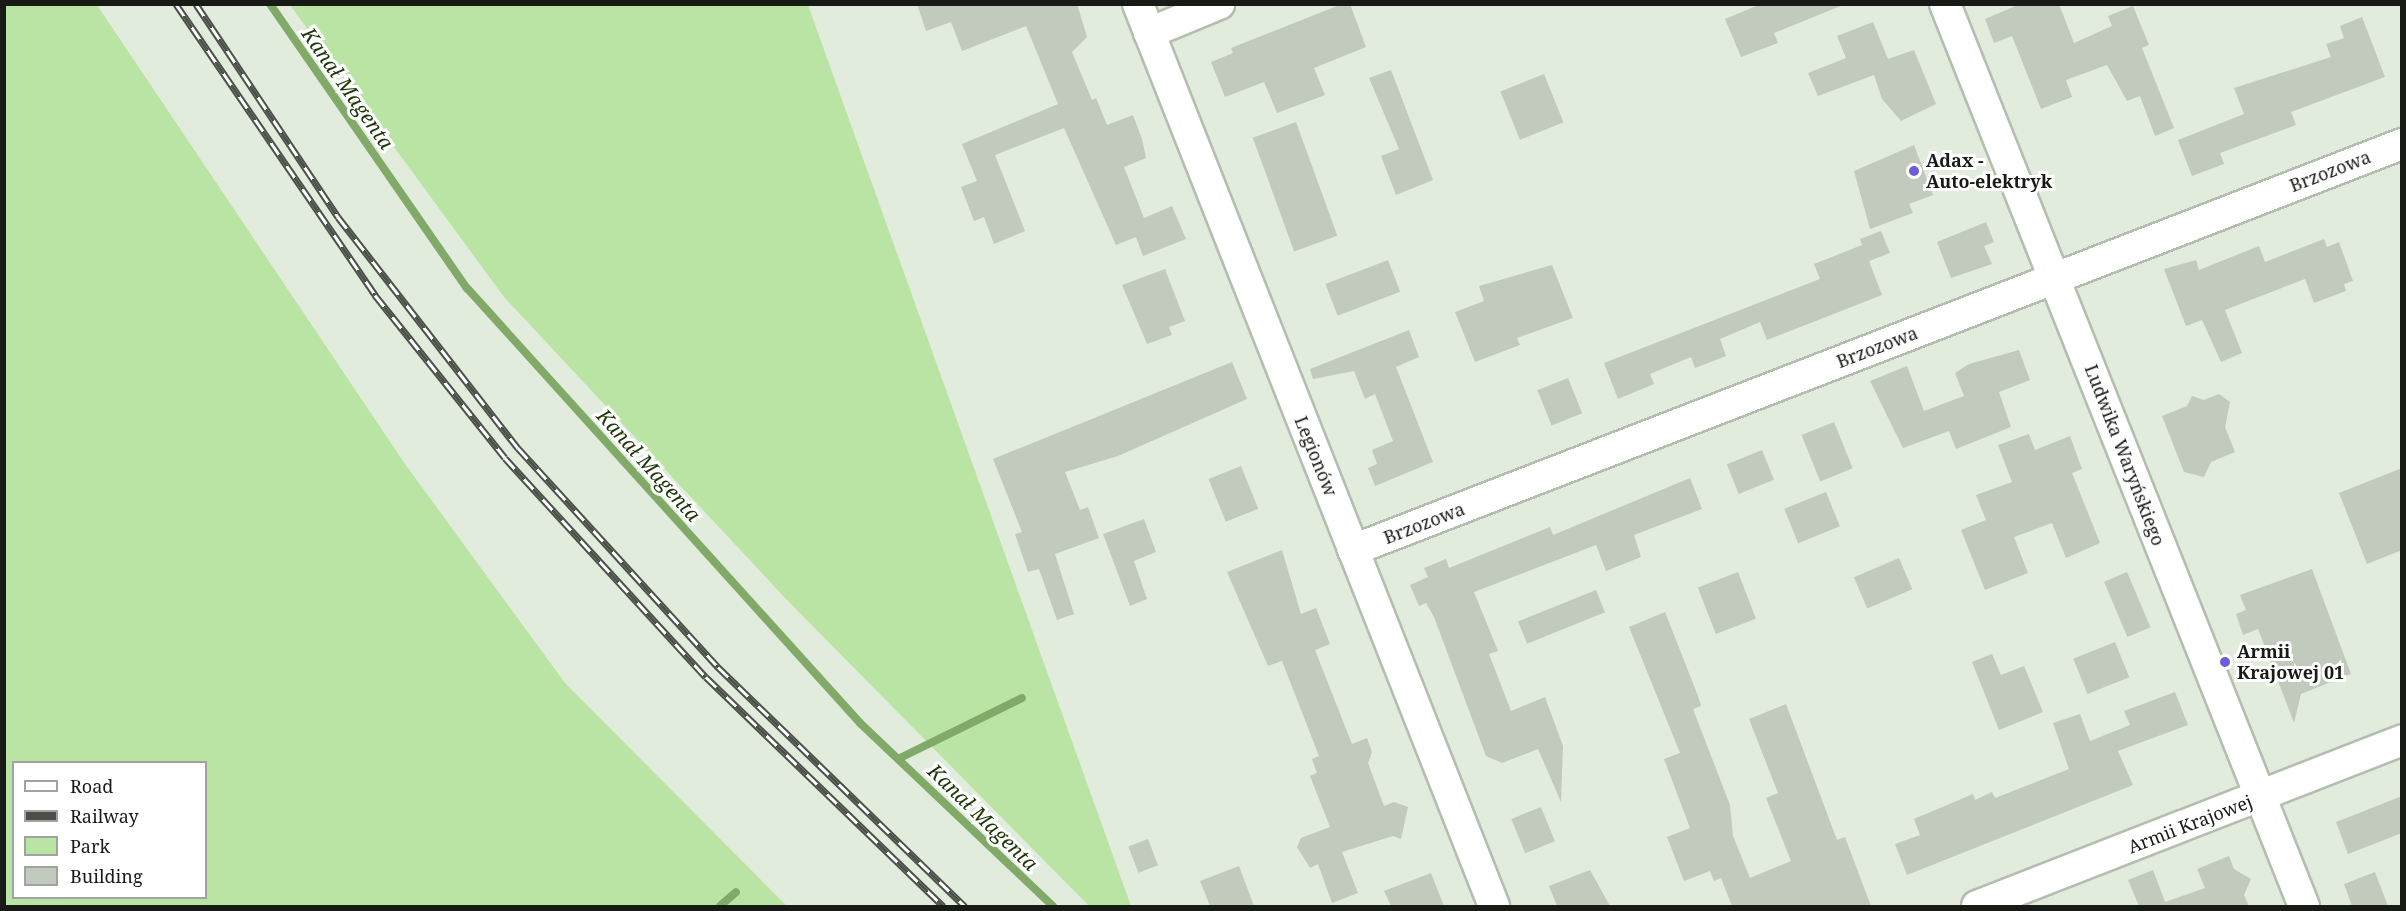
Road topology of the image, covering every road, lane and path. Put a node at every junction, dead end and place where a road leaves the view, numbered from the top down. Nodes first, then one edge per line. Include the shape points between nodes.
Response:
1 (1138, 4) edge
2 (1219, 4) edge
3 (1945, 4) edge
4 (1149, 33) junction
5 (2402, 144) edge
6 (2055, 277) junction
7 (1353, 550) junction
8 (2402, 741) edge
9 (2261, 796) junction
10 (1494, 906) edge
11 (1977, 906) edge
12 (2304, 906) edge

1 - 4 street, Legionów
2 - 4 street
3 - 6 street, Ludwika Waryńskiego
4 - 7 street, Legionów
5 - 6 street, Brzozowa
6 - 7 street, Brzozowa
6 - 9 street, Ludwika Waryńskiego
7 - 10 street, Legionów
8 - 9 street, Armii Krajowej
9 - 11 street, Armii Krajowej
9 - 12 street, Ludwika Waryńskiego

